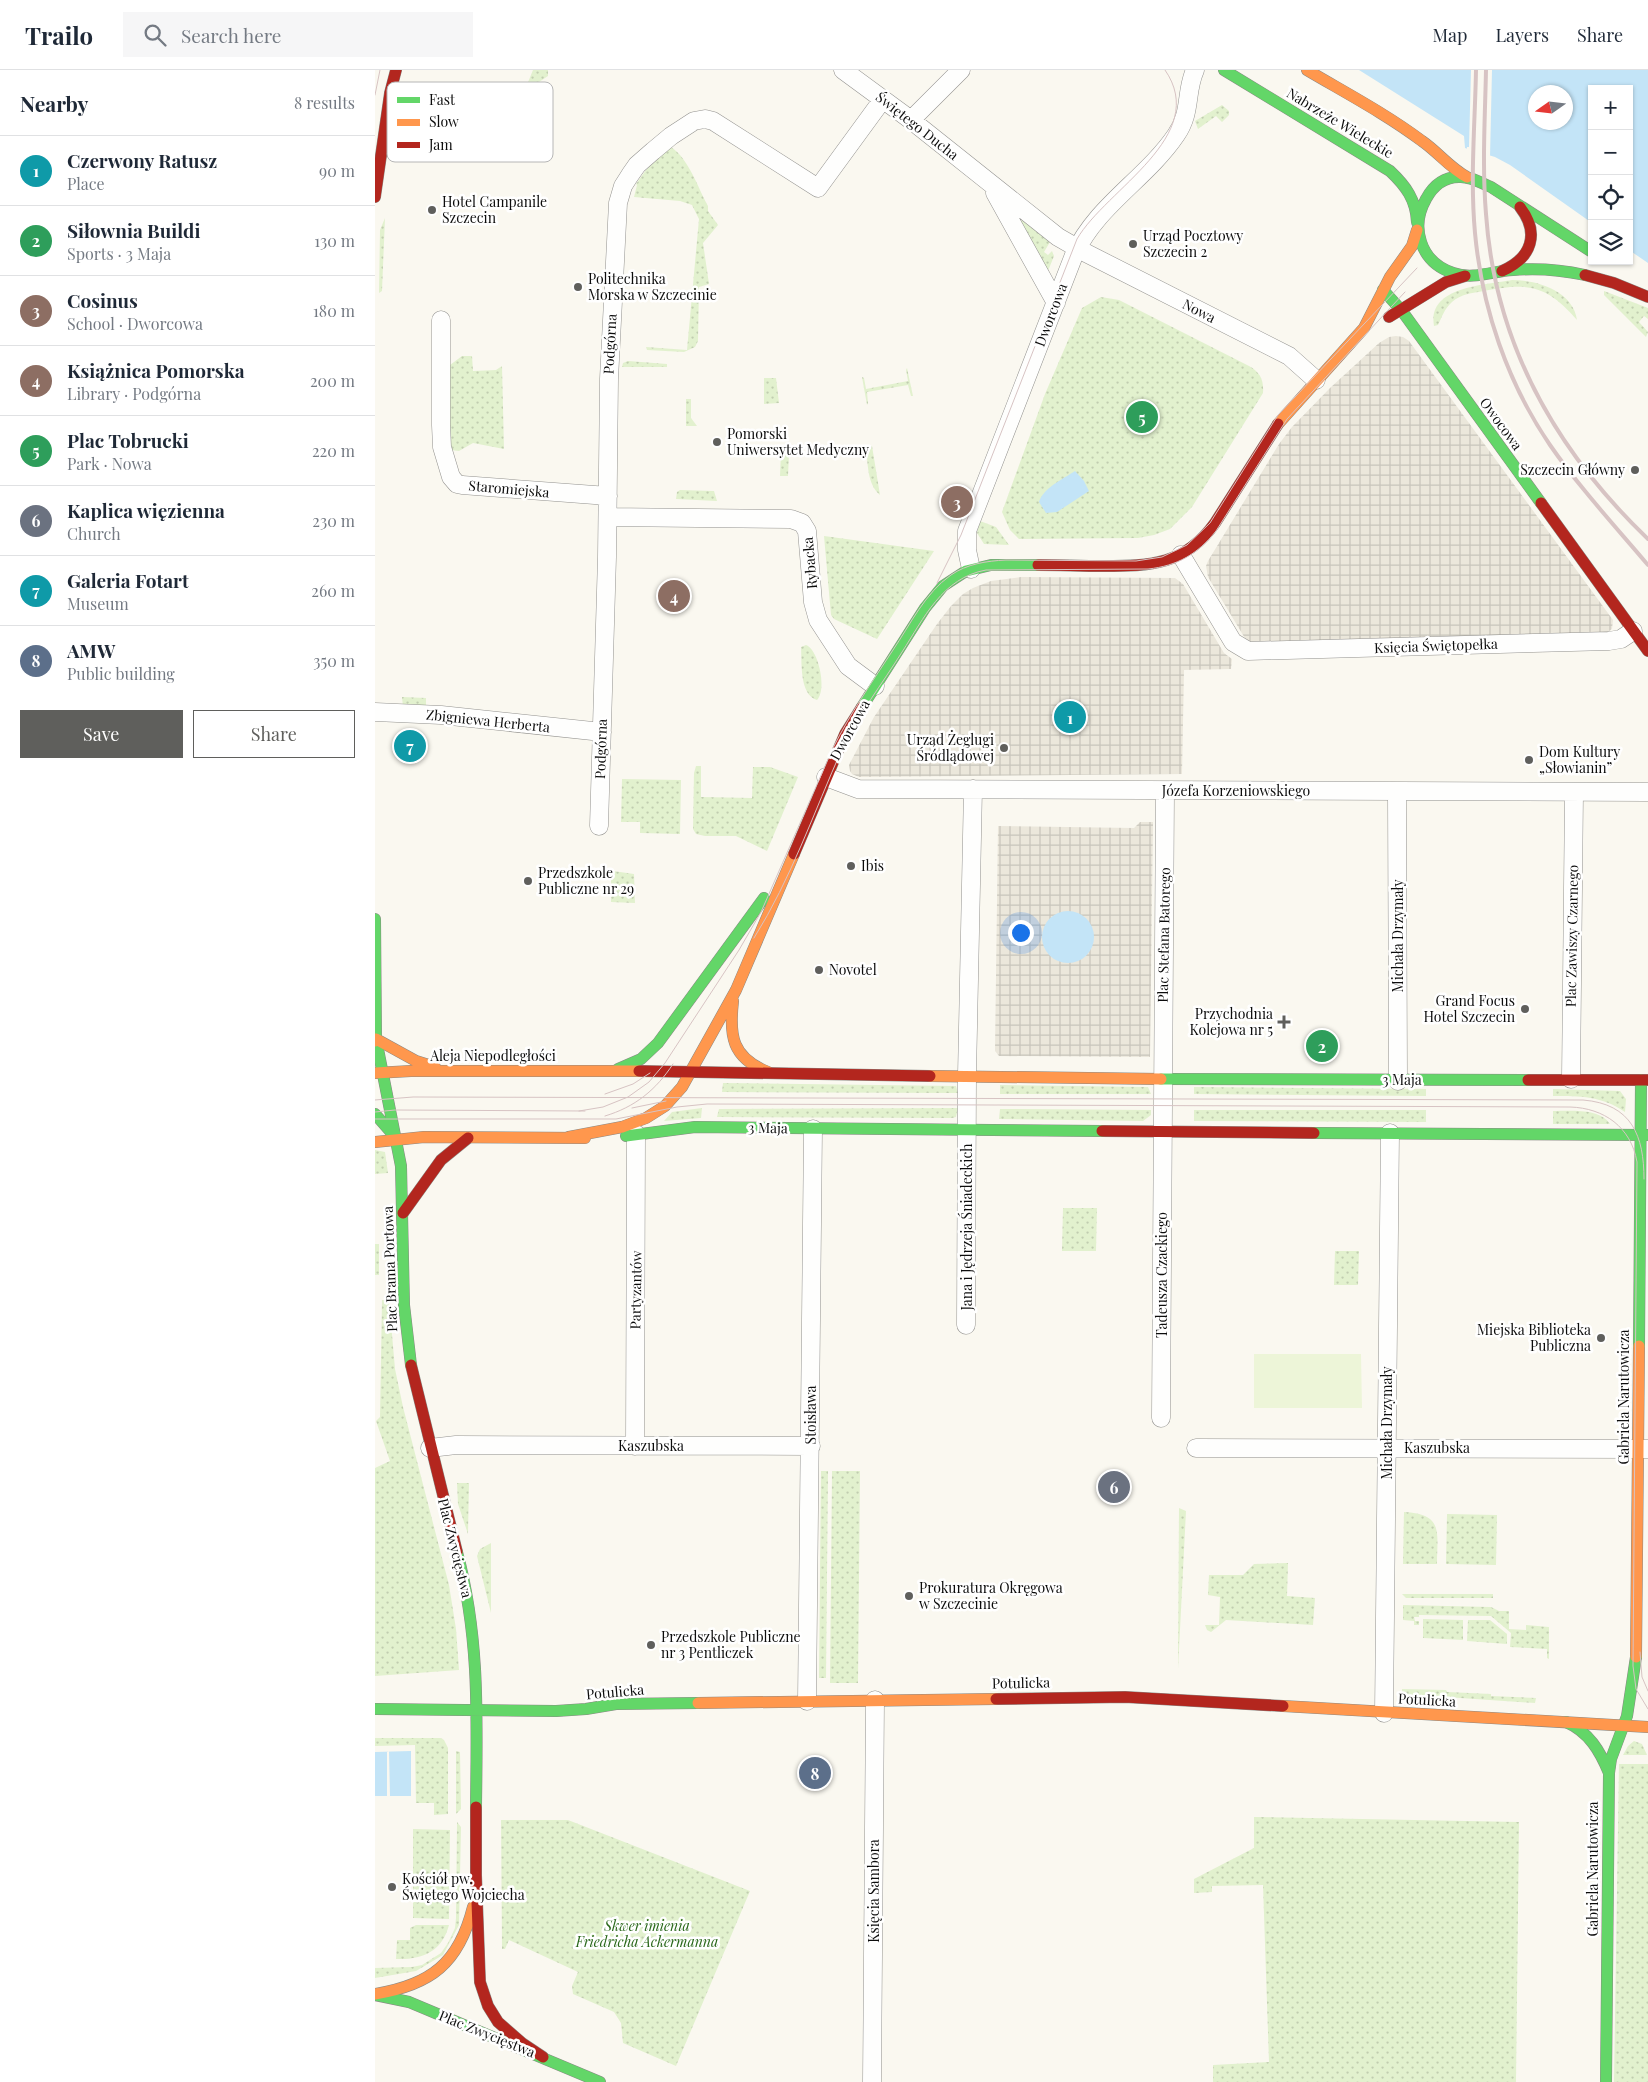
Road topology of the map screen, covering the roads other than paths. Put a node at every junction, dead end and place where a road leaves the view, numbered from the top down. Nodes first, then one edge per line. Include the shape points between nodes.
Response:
1 (396, 70) edge
2 (843, 70) edge
3 (961, 70) edge
4 (1185, 70) edge
5 (1195, 70) edge
6 (1224, 70) edge
7 (1307, 70) edge
8 (390, 82) edge
9 (1191, 89) junction
10 (382, 97) edge
11 (883, 99) junction
12 (911, 120) junction
13 (1467, 176) junction
14 (990, 184) junction
15 (375, 197) edge
16 (1521, 207) junction
17 (1417, 226) junction
18 (1077, 248) junction
19 (1588, 249) edge
20 (1498, 271) junction
21 (1621, 273) dead end
22 (1465, 276) junction
23 (1383, 290) junction
24 (1648, 293) edge
25 (1648, 297) edge
26 (1056, 303) junction
27 (1403, 311) junction
28 (441, 320) dead end
29 (1364, 328) junction
30 (1316, 380) junction
31 (608, 496) junction
32 (608, 517) junction
33 (1181, 555) junction
34 (971, 569) junction
35 (1633, 631) junction
36 (1648, 651) edge
37 (875, 686) junction
38 (375, 712) edge
39 (602, 732) junction
40 (826, 777) junction
41 (973, 789) junction
42 (1165, 790) junction
43 (1397, 792) junction
44 (1648, 792) edge
45 (1574, 793) junction
46 (599, 826) dead end
47 (787, 866) junction
48 (375, 919) edge
49 (736, 990) junction
50 (376, 1040) edge
51 (456, 1071) junction
52 (605, 1071) junction
53 (378, 1073) edge
54 (691, 1073) junction
55 (775, 1073) junction
56 (967, 1075) junction
57 (1162, 1079) junction
58 (1571, 1079) junction
59 (1645, 1080) edge
60 (1398, 1081) junction
61 (389, 1087) edge
62 (375, 1114) edge
63 (813, 1129) junction
64 (968, 1130) junction
65 (1163, 1132) junction
66 (1390, 1133) junction
67 (636, 1134) junction
68 (1644, 1135) edge
69 (468, 1138) junction
70 (569, 1138) junction
71 (397, 1140) junction
72 (375, 1142) edge
73 (403, 1213) junction
74 (966, 1325) dead end
75 (1161, 1418) dead end
76 (635, 1446) junction
77 (811, 1446) junction
78 (430, 1448) junction
79 (1196, 1448) dead end
80 (1387, 1449) junction
81 (1643, 1449) edge
82 (1636, 1611) junction
83 (1636, 1659) junction
84 (1648, 1662) edge
85 (1643, 1698) dead end
86 (875, 1700) junction
87 (807, 1701) junction
88 (375, 1708) edge
89 (477, 1710) junction
90 (1384, 1713) junction
91 (1566, 1722) junction
92 (1625, 1725) junction
93 (1648, 1727) edge
94 (1609, 1773) junction
95 (476, 1875) junction
96 (375, 1994) edge
97 (543, 2057) junction
98 (600, 2082) edge
99 (873, 2082) edge
100 (1606, 2082) edge

1 - 8 street
2 - 11 street, Świętego Ducha
3 - 12 street
4 - 9 street, Dworcowa
5 - 9 street, Dworcowa
6 - 17 street, Nabrzeże Wieleckie via 1390,171 1411,194
7 - 13 street, Nabrzeże Wieleckie via 1414,135 1452,168
9 - 18 street, Dworcowa via 1187,114 1176,135 1101,214
10 - 15 street
11 - 12 street, Świętego Ducha
11 - 31 street, Podgórna via 818,188 705,119 694,121 671,136 630,175 623,186 617,215 609,379
12 - 14 street, Świętego Ducha
13 - 16 street
13 - 17 street via 1449,177 1437,184 1425,199
14 - 18 street, Świętego Ducha
14 - 26 street, Świętego Ducha
16 - 19 street
16 - 20 street via 1531,225 1530,245 1517,264
17 - 22 street via 1422,247 1429,256 1450,272
17 - 23 street via 1408,254
18 - 26 street, Dworcowa
18 - 30 street, Nowa via 1289,356
20 - 22 street
20 - 25 street via 1546,269 1588,275
21 - 24 street
22 - 27 street via 1445,282
23 - 27 street
23 - 29 street
26 - 34 street, Dworcowa via 967,531
27 - 29 street
27 - 35 street, Owocowa
28 - 31 street, Staromiejska via 443,447 453,481 462,485
29 - 30 street
30 - 33 street via 1273,431 1212,528
31 - 32 street, Podgórna
32 - 37 street, Rybacka via 791,519 802,523 807,531 813,602 818,620 847,666
32 - 39 street, Podgórna
33 - 34 street via 1164,562 1142,565 1004,565
33 - 35 street, Księcia Świętopełka via 1229,636 1237,646 1255,651 1609,641 1621,639
34 - 37 street, Dworcowa via 950,580 930,602
35 - 36 street, Owocowa
37 - 40 street, Dworcowa via 845,734
38 - 39 street, Zbigniewa Herberta via 441,715
39 - 46 street, Podgórna
40 - 41 street, Józefa Korzeniowskiego via 856,789
40 - 47 street, Dworcowa
41 - 42 street, Józefa Korzeniowskiego
41 - 56 street
42 - 43 street, Józefa Korzeniowskiego
42 - 57 street, Plac Stefana Batorego
43 - 45 street, Józefa Korzeniowskiego
43 - 60 street, Michała Drzymały
44 - 45 street, Józefa Korzeniowskiego
45 - 58 street, Plac Zawiszy Czarnego
47 - 49 street, Dworcowa
47 - 52 street, Dworcowa via 656,1046 632,1065
48 - 50 street
49 - 54 street, Dworcowa
49 - 55 street via 731,1019 734,1044 749,1064
50 - 51 street via 417,1061
50 - 53 street
51 - 52 street, Aleja Niepodległości
51 - 53 street, Aleja Niepodległości
51 - 61 street
52 - 54 street, 3 Maja
53 - 61 street
54 - 55 street, 3 Maja
54 - 70 street, Dworcowa via 669,1102 651,1116 622,1127
55 - 56 street, 3 Maja
56 - 57 street, 3 Maja
56 - 64 street
57 - 60 street, 3 Maja
57 - 65 street
58 - 59 street, 3 Maja
58 - 60 street, 3 Maja
59 - 68 street, 3 Maja
61 - 71 street
62 - 71 street
63 - 64 street, 3 Maja
63 - 67 street, 3 Maja via 695,1127
63 - 77 street, Stoisława
64 - 65 street, 3 Maja
64 - 74 street, Jana i Jędrzeja Śniadeckich
65 - 66 street, 3 Maja
65 - 75 street, Tadeusza Czackiego
66 - 68 street, 3 Maja
66 - 80 street, Michała Drzymały
67 - 70 street, 3 Maja via 616,1138
67 - 76 street, Partyzantów
68 - 81 street, Gabriela Narutowicza
69 - 70 street
69 - 71 street
69 - 73 street via 441,1160
71 - 72 street
71 - 73 street, Plac Brama Portowa
73 - 78 street, Plac Brama Portowa via 404,1298 411,1368
76 - 77 street, Kaszubska
76 - 78 street, Kaszubska via 448,1445
77 - 87 street, Stoisława
78 - 89 street, Plac Zwycięstwa via 467,1595 476,1663
79 - 80 street, Kaszubska
80 - 81 street, Kaszubska
80 - 90 street, Michała Drzymały
81 - 82 street, Gabriela Narutowicza
82 - 83 street, Gabriela Narutowicza
82 - 84 street
83 - 85 street, Gabriela Narutowicza
83 - 92 street, Gabriela Narutowicza
86 - 87 street, Potulicka
86 - 90 street, Potulicka via 1125,1697
86 - 99 street, Księcia Sambora
87 - 89 street, Potulicka via 616,1704 581,1710
88 - 89 street
89 - 95 street, Plac Zwycięstwa
90 - 91 street, Potulicka
91 - 92 street, Potulicka
91 - 94 street, Potulicka via 1587,1734
92 - 93 street, Potulicka
92 - 94 street, Gabriela Narutowicza via 1613,1752
94 - 100 street, Gabriela Narutowicza
95 - 96 street, Plac Zwycięstwa via 469,1926 453,1957 421,1981
95 - 97 street, Plac Zwycięstwa via 479,1976 485,2001 506,2030
96 - 97 street, Plac Zwycięstwa via 409,2002
97 - 98 street

